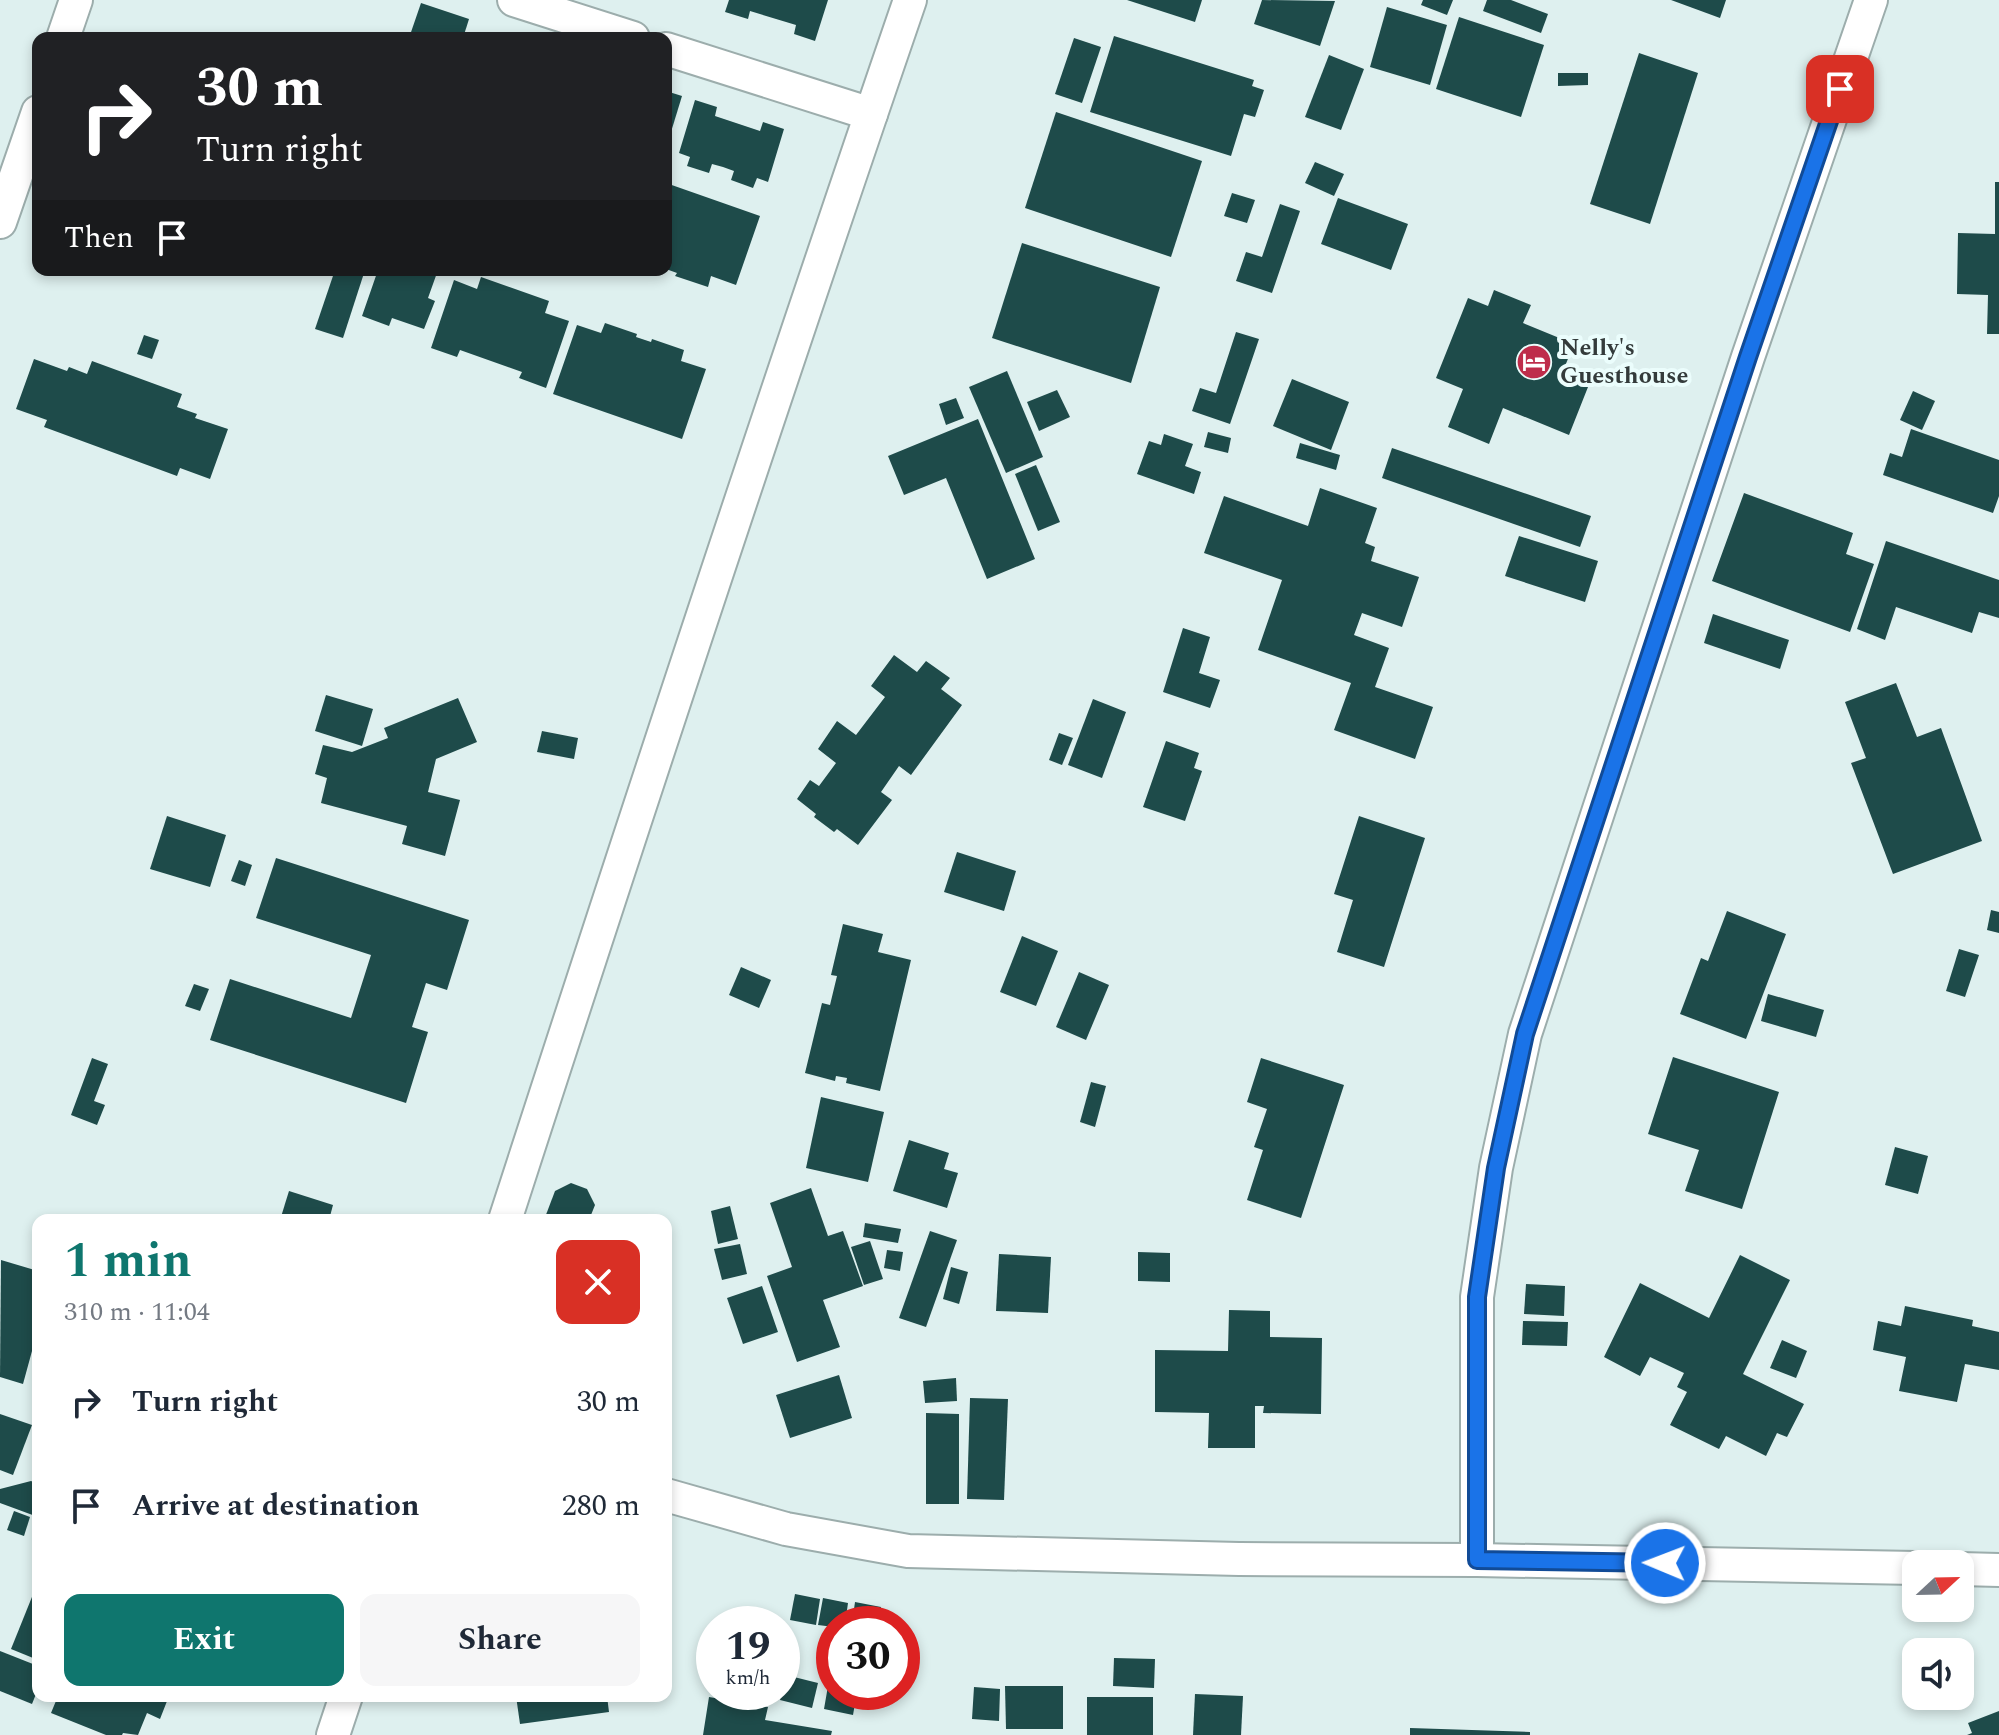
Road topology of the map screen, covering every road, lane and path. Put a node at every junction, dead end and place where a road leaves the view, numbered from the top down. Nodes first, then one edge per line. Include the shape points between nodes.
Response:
1 (76, 0) edge
2 (514, 0) edge
3 (910, 0) edge
4 (1871, 0) edge
5 (65, 32) edge
6 (614, 32) edge
7 (672, 51) edge
8 (871, 114) junction
9 (32, 129) edge
10 (0, 222) edge
11 (507, 1214) edge
12 (672, 1497) edge
13 (1477, 1560) junction
14 (1902, 1568) edge
15 (1974, 1569) edge
16 (1999, 1570) edge
17 (344, 1702) edge
18 (333, 1735) edge

1 - 5 street
2 - 6 street
3 - 8 street
4 - 13 street via 1525,1034 1496,1168 1477,1297
7 - 8 street
8 - 11 street
9 - 10 street
12 - 13 street via 786,1529 908,1551
13 - 14 street
15 - 16 street
17 - 18 street

